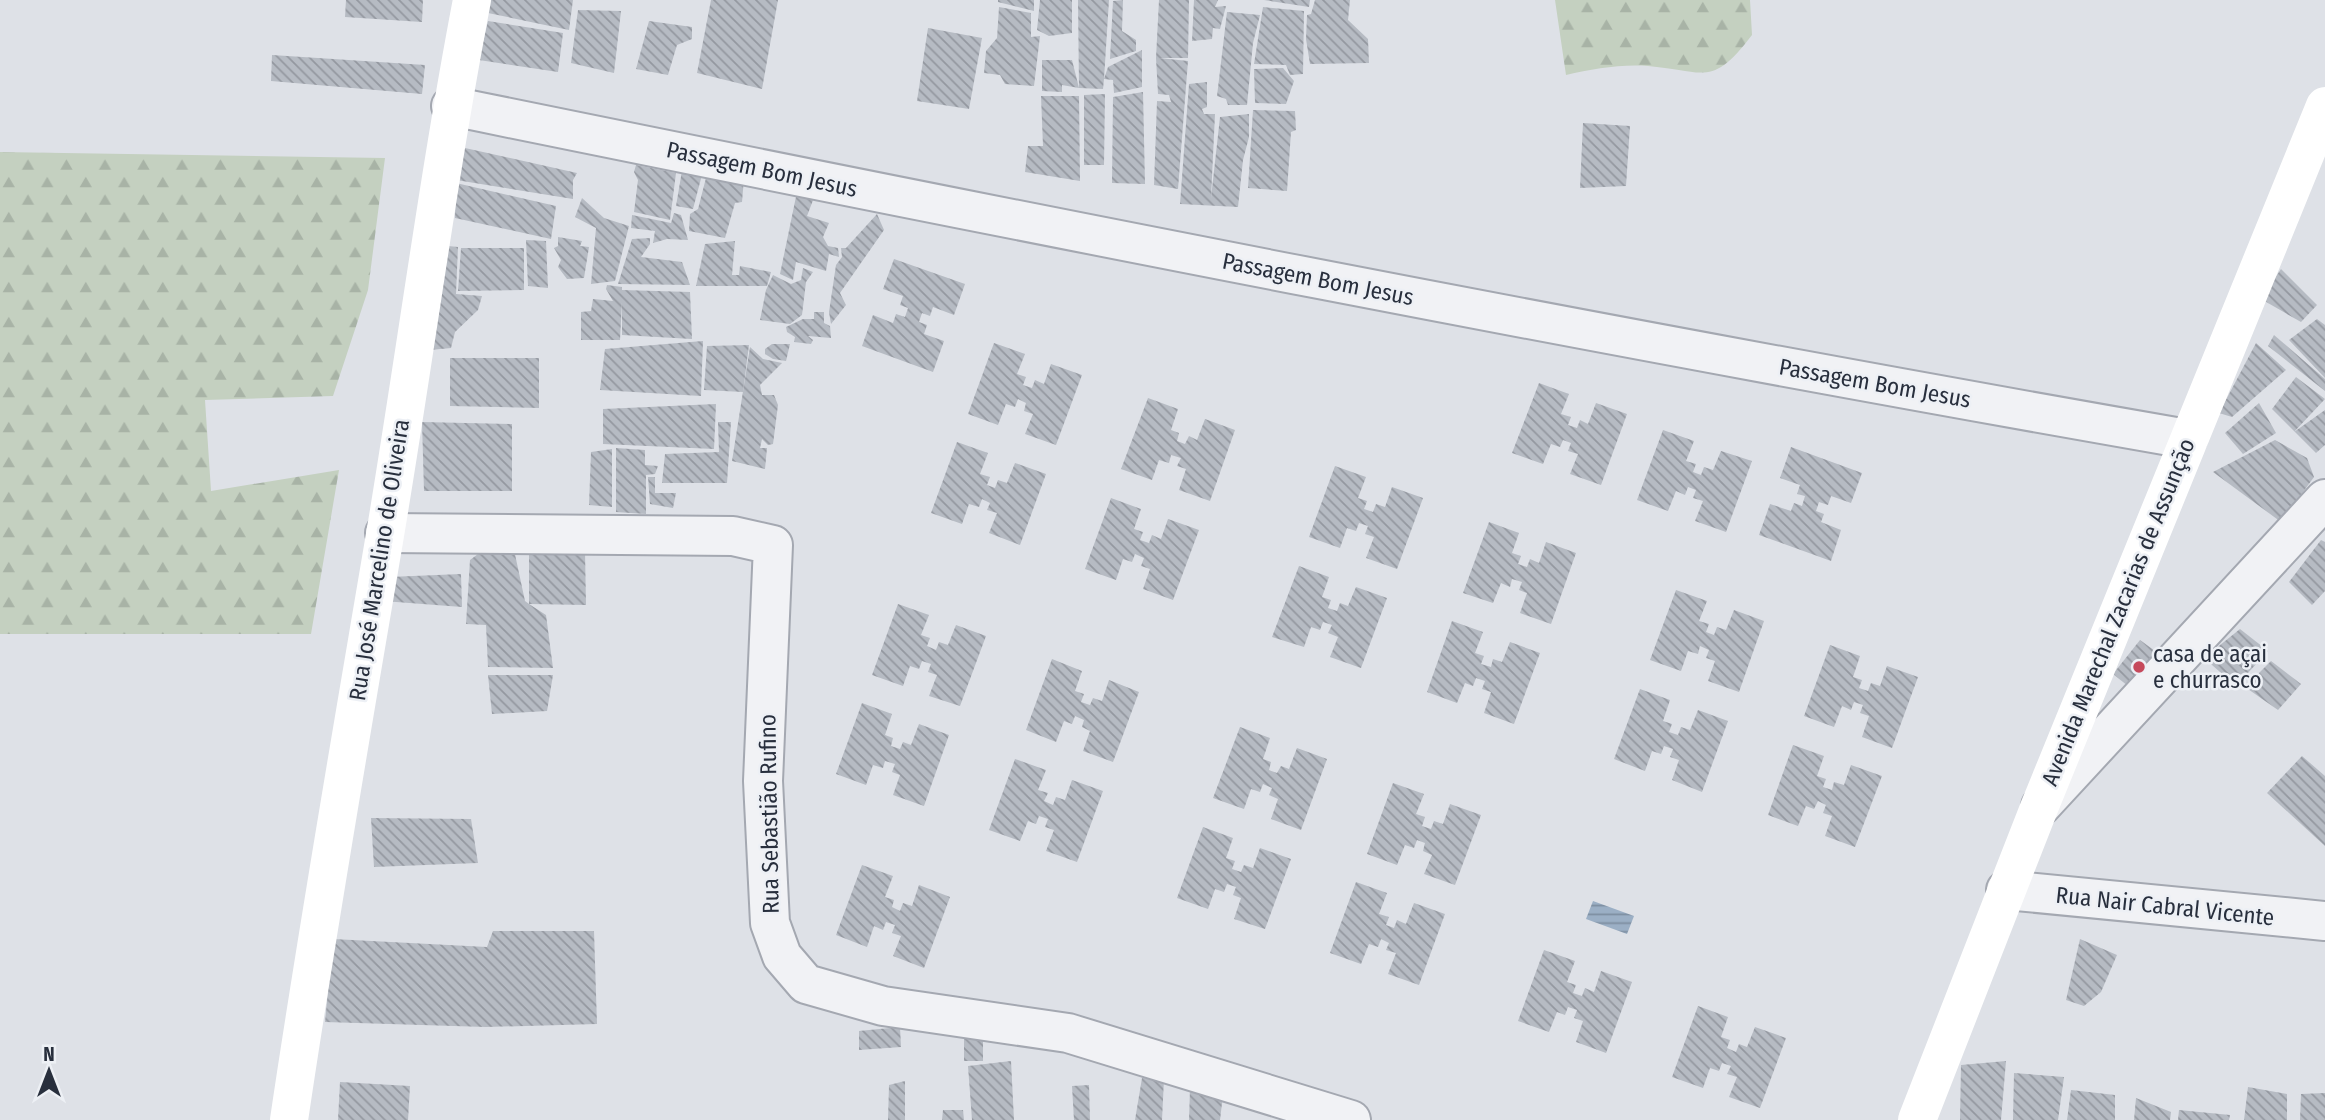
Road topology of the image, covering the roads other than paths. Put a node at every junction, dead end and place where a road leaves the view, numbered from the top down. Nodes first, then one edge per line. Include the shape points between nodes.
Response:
1 (472, 0) edge
2 (452, 106) junction
3 (2325, 106) edge
4 (2187, 439) junction
5 (2325, 499) edge
6 (385, 533) junction
7 (2039, 808) junction
8 (2006, 890) junction
9 (2325, 921) edge
10 (289, 1120) edge
11 (1351, 1120) edge
12 (1917, 1120) edge

1 - 2 street, Rua José Marcelino de Oliveira
2 - 4 street, Passagem Bom Jesus via 1067,232
2 - 6 street, Rua José Marcelino de Oliveira
3 - 4 street, Avenida Marechal Zacarias de Assunção
4 - 7 street, Avenida Marechal Zacarias de Assunção
5 - 7 street
6 - 10 street, Rua José Marcelino de Oliveira via 330,845
6 - 11 street, Rua Sebastião Rufino via 733,536 774,545 763,781 770,923 782,956 806,984 883,1006 1068,1033
7 - 8 street, Avenida Marechal Zacarias de Assunção
8 - 9 street, Rua Nair Cabral Vicente
8 - 12 street, Avenida Marechal Zacarias de Assunção

